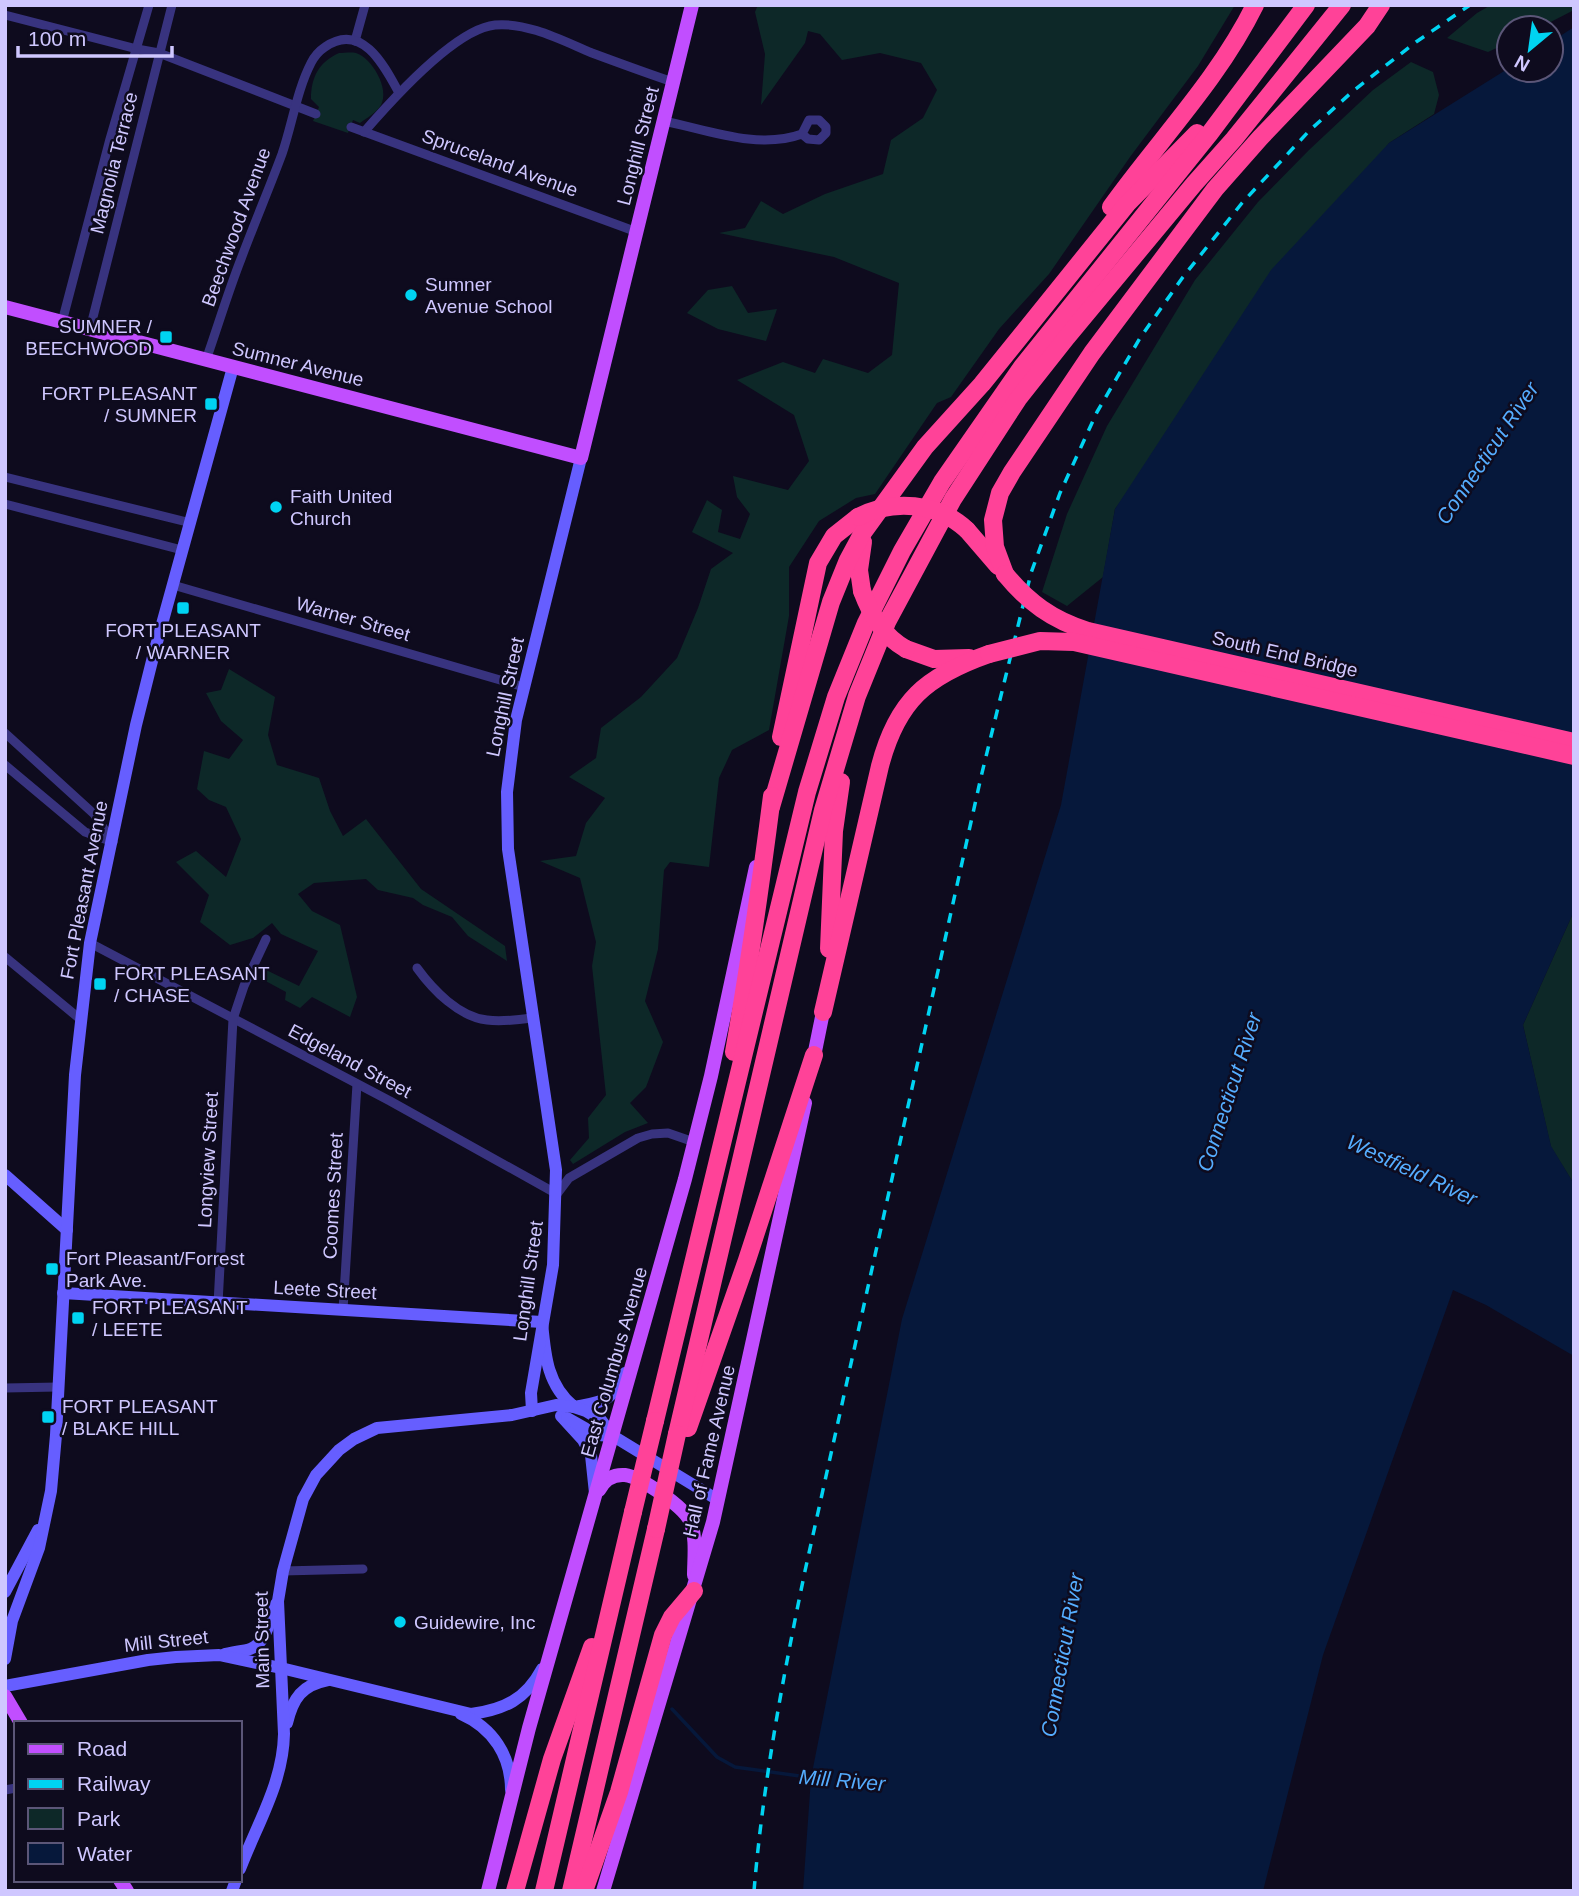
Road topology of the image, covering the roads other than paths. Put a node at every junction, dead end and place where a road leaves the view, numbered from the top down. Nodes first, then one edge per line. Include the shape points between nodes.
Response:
1 (149, 5) edge
2 (172, 5) edge
3 (365, 5) edge
4 (692, 5) edge
5 (1255, 5) edge
6 (1306, 5) edge
7 (1342, 5) edge
8 (1381, 5) edge
9 (5, 15) edge
10 (355, 41) junction
11 (137, 49) junction
12 (159, 52) junction
13 (1251, 80) junction
14 (673, 82) junction
15 (399, 93) junction
16 (297, 106) junction
17 (316, 114) dead end
18 (664, 121) junction
19 (351, 127) dead end
20 (364, 132) junction
21 (802, 134) dead end
22 (1234, 139) junction
23 (637, 232) junction
24 (1048, 300) junction
25 (5, 307) edge
26 (62, 321) junction
27 (90, 329) junction
28 (1092, 353) junction
29 (206, 360) junction
30 (233, 367) junction
31 (581, 458) junction
32 (5, 477) edge
33 (5, 504) edge
34 (865, 519) junction
35 (191, 523) junction
36 (182, 550) junction
37 (1005, 574) junction
38 (173, 585) junction
39 (986, 655) junction
40 (871, 659) junction
41 (524, 687) junction
42 (5, 733) edge
43 (1574, 742) edge
44 (1574, 756) edge
45 (5, 765) edge
46 (771, 807) junction
47 (765, 840) junction
48 (113, 842) junction
49 (266, 939) dead end
50 (90, 943) junction
51 (5, 957) edge
52 (417, 968) dead end
53 (823, 1012) junction
54 (532, 1018) junction
55 (80, 1019) junction
56 (233, 1019) junction
57 (814, 1055) junction
58 (356, 1084) junction
59 (694, 1142) junction
60 (5, 1175) edge
61 (556, 1194) junction
62 (708, 1200) junction
63 (67, 1230) junction
64 (63, 1293) junction
65 (218, 1304) junction
66 (344, 1310) junction
67 (542, 1322) junction
68 (637, 1350) junction
69 (58, 1387) junction
70 (5, 1388) edge
71 (574, 1407) junction
72 (532, 1411) junction
73 (561, 1416) junction
74 (612, 1436) junction
75 (681, 1436) junction
76 (595, 1496) junction
77 (718, 1500) junction
78 (44, 1517) junction
79 (363, 1569) dead end
80 (282, 1571) junction
81 (616, 1589) junction
82 (694, 1591) junction
83 (5, 1592) edge
84 (278, 1601) junction
85 (219, 1655) junction
86 (549, 1657) junction
87 (5, 1659) edge
88 (281, 1668) junction
89 (331, 1680) junction
90 (5, 1686) edge
91 (5, 1696) edge
92 (451, 1710) junction
93 (19, 1721) edge
94 (284, 1734) junction
95 (511, 1800) junction
96 (242, 1864) edge
97 (488, 1891) edge
98 (515, 1891) edge
99 (544, 1891) edge
100 (571, 1891) edge
101 (584, 1891) edge
102 (603, 1891) edge

1 - 11 street, Magnolia Terrace
2 - 12 street, Magnolia Terrace
3 - 10 street
4 - 14 main road, Longhill Street
5 - 24 highway via 1206,85 1117,199
6 - 13 highway
7 - 22 highway
8 - 28 highway via 1363,31 1227,175
9 - 11 street
10 - 15 street via 377,56
10 - 16 street, Beechwood Avenue via 336,42 318,53
11 - 12 street
11 - 26 street, Magnolia Terrace
12 - 16 street
12 - 27 street, Magnolia Terrace
13 - 24 highway via 1135,195
13 - 62 highway via 1004,391 942,482 883,586 843,678 815,763
14 - 15 street via 554,37 495,25 461,39
14 - 18 main road, Longhill Street
15 - 20 street
16 - 17 street
16 - 29 street, Beechwood Avenue
18 - 21 street via 747,139
18 - 23 main road, Longhill Street
19 - 20 street, Spruceland Avenue
20 - 23 street, Spruceland Avenue
22 - 28 highway
22 - 40 highway via 1067,337 1001,424 928,542
23 - 31 main road, Longhill Street
24 - 34 highway
25 - 26 main road, Sumner Avenue
26 - 27 main road, Sumner Avenue
27 - 29 main road, Sumner Avenue
28 - 37 highway via 1000,493 993,533
29 - 30 main road, Sumner Avenue
30 - 31 main road, Sumner Avenue
30 - 35 street, Fort Pleasant Avenue
31 - 41 street, Longhill Street
32 - 35 street
33 - 36 street
34 - 37 highway, South End Bridge, bridge via 884,508 914,506 943,514 967,530
34 - 39 highway, bridge via 859,570 862,591 892,640 943,660
34 - 46 highway via 831,601
34 - 46 highway via 829,542 815,570
35 - 36 street, Fort Pleasant Avenue
36 - 38 street, Fort Pleasant Avenue
37 - 43 highway, South End Bridge, bridge via 1039,608 1077,628
38 - 41 street, Warner Street
38 - 48 street, Fort Pleasant Avenue via 136,725
39 - 44 highway, South End Bridge, bridge via 1041,641 1074,642
39 - 53 highway via 921,689 893,726
40 - 53 highway via 837,802
40 - 75 highway via 823,810
41 - 54 street, Longhill Street via 513,733 506,808
42 - 48 street via 94,814
45 - 48 street via 85,832
46 - 47 highway
47 - 59 main road, East Columbus Avenue
47 - 62 highway via 757,914
48 - 50 street, Fort Pleasant Avenue
49 - 56 street, Longview Street
50 - 55 street, Fort Pleasant Avenue
50 - 56 street, Edgeland Street
51 - 55 street
52 - 54 street via 445,998 476,1018
53 - 57 main road, Hall of Fame Avenue
54 - 61 street, Longhill Street
55 - 63 street, Fort Pleasant Avenue
56 - 58 street, Edgeland Street
56 - 65 street, Longview Street
57 - 75 highway via 747,1261
57 - 77 main road, Hall of Fame Avenue
58 - 61 street, Edgeland Street
58 - 66 street, Coomes Street
59 - 61 street via 668,1133 638,1139 569,1178
59 - 68 main road, East Columbus Avenue
60 - 63 street
61 - 67 street, Longhill Street via 553,1265
62 - 81 highway, bridge
63 - 64 street, Fort Pleasant Avenue
64 - 65 street, Leete Street
64 - 69 street, Fort Pleasant Avenue
65 - 66 street, Leete Street
66 - 67 street, Leete Street
67 - 71 street via 546,1364 562,1397
67 - 72 street, Longhill Street
68 - 71 street via 614,1394
68 - 74 main road, East Columbus Avenue
69 - 70 street
69 - 78 street, Fort Pleasant Avenue via 51,1491
71 - 72 street, Main Street via 556,1405
71 - 74 street, Main Street via 601,1420
72 - 73 street, Main Street
72 - 80 street, Main Street via 377,1428 354,1439 331,1457 309,1485
73 - 74 street, Main Street via 597,1435
73 - 76 street via 591,1455
74 - 76 main road, East Columbus Avenue
74 - 77 street, Main Street
75 - 100 highway, bridge
76 - 82 main road via 607,1479 626,1475 680,1507 694,1534
76 - 86 main road, East Columbus Avenue
77 - 82 main road, Hall of Fame Avenue
78 - 83 street, Fort Pleasant Avenue
78 - 87 street, Fort Pleasant Avenue
79 - 80 street
80 - 84 street, Main Street
81 - 98 highway via 565,1718
81 - 99 highway
82 - 101 highway via 663,1635 619,1792
82 - 102 main road, Hall of Fame Avenue
84 - 85 street via 260,1643
84 - 88 street, Main Street
85 - 88 street, Mill Street
85 - 90 street, Mill Street via 148,1660
86 - 92 street, Mill Street via 536,1681 517,1700 488,1712
86 - 95 main road, East Columbus Avenue
88 - 89 street, Mill Street
88 - 94 street, Main Street
89 - 92 street, Mill Street
89 - 94 street via 312,1684 298,1694
91 - 93 main road
92 - 95 street, Mill Street via 478,1723 503,1750
94 - 96 street, Main Street via 277,1778
95 - 97 main road, East Columbus Avenue

